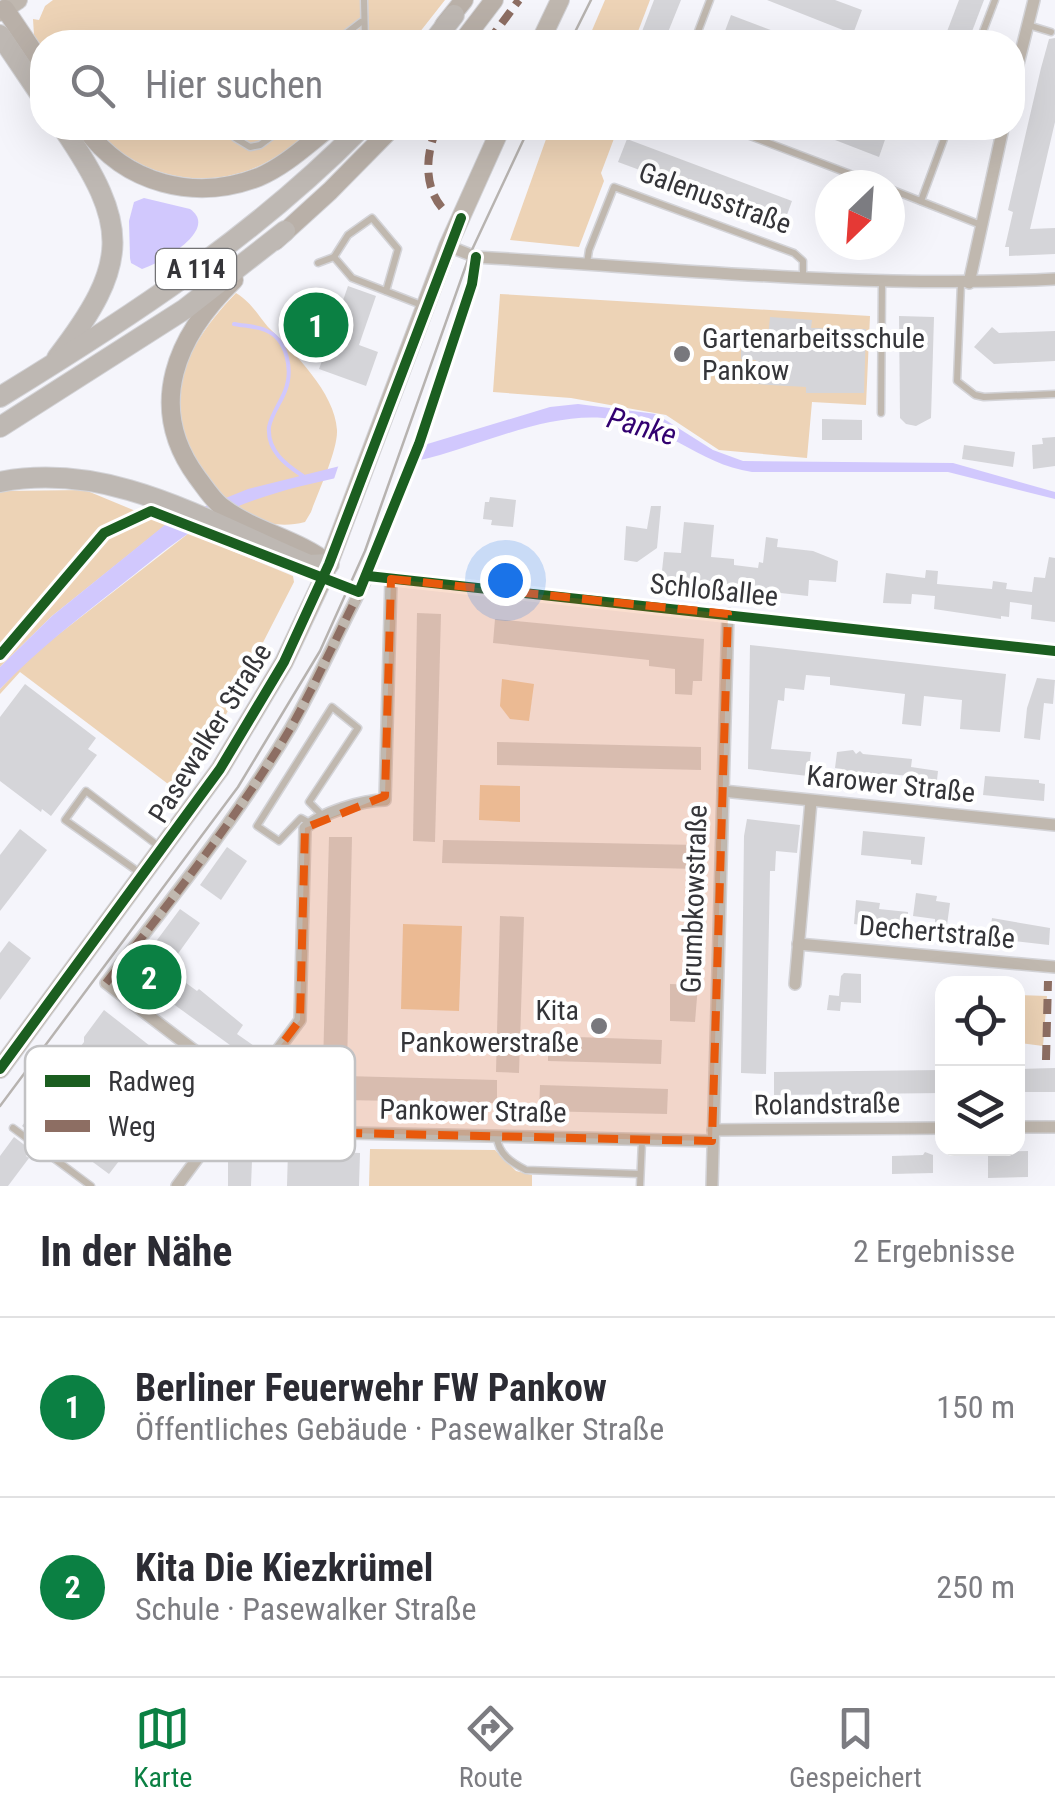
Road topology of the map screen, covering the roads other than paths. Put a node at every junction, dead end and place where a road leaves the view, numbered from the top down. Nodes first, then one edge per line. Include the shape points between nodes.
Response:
1 (364, 0) edge
2 (494, 0) edge
3 (560, 0) edge
4 (710, 0) edge
5 (995, 0) edge
6 (1034, 0) edge
7 (8, 7) edge
8 (459, 8) edge
9 (362, 21) junction
10 (1027, 24) junction
11 (350, 30) edge
12 (363, 30) edge
13 (440, 30) edge
14 (471, 30) edge
15 (546, 30) edge
16 (699, 30) edge
17 (984, 30) edge
18 (1051, 32) dead end
19 (1025, 33) edge
20 (0, 34) edge
21 (30, 44) edge
22 (30, 79) edge
23 (71, 140) edge
24 (96, 140) edge
25 (239, 140) edge
26 (267, 140) edge
27 (314, 140) edge
28 (349, 140) edge
29 (380, 140) edge
30 (495, 140) edge
31 (761, 140) edge
32 (944, 140) edge
33 (1001, 140) edge
34 (840, 170) edge
35 (905, 195) edge
36 (921, 201) junction
37 (981, 225) junction
38 (285, 231) junction
39 (448, 246) junction
40 (334, 257) junction
41 (318, 263) dead end
42 (587, 263) junction
43 (803, 276) junction
44 (1055, 279) edge
45 (882, 280) junction
46 (965, 283) junction
47 (386, 291) junction
48 (426, 306) junction
49 (51, 366) junction
50 (1055, 394) edge
51 (0, 397) edge
52 (881, 413) dead end
53 (0, 427) edge
54 (0, 482) edge
55 (329, 564) junction
56 (392, 578) junction
57 (728, 614) junction
58 (1055, 650) edge
59 (723, 792) junction
60 (811, 800) junction
61 (324, 817) junction
62 (310, 823) junction
63 (1055, 825) edge
64 (162, 849) junction
65 (143, 876) junction
66 (798, 944) junction
67 (1055, 967) edge
68 (106, 984) joint
69 (795, 984) dead end
70 (188, 1046) edge
71 (280, 1046) edge
72 (0, 1069) edge
73 (1055, 1127) edge
74 (13, 1128) dead end
75 (935, 1128) edge
76 (1025, 1128) edge
77 (355, 1133) edge
78 (497, 1136) junction
79 (713, 1136) junction
80 (25, 1137) edge
81 (642, 1140) junction
82 (57, 1161) edge
83 (195, 1161) edge
84 (640, 1174) junction
85 (91, 1186) edge
86 (177, 1186) edge
87 (640, 1186) edge
88 (712, 1186) edge

1 - 9 lane
2 - 14 main road
3 - 15 main road
4 - 16 lane
5 - 17 lane
6 - 10 street
7 - 21 main road
8 - 13 highway
9 - 11 lane
9 - 12 lane
10 - 18 lane
10 - 19 street
20 - 22 highway
23 - 49 highway via 100,186 112,242 96,304
24 - 27 main road via 138,174 207,188 260,176
25 - 26 lane via 250,147
28 - 49 highway, A 114 via 168,290
29 - 38 main road
30 - 39 main road, Pasewalker Straße
31 - 34 lane
32 - 36 lane
33 - 37 street
35 - 36 lane
36 - 37 lane
37 - 46 street
38 - 53 highway, A 114 via 185,309
38 - 55 main road via 195,323 171,388 170,414 188,464 222,506
39 - 42 street, Galenusstraße via 476,257
39 - 48 main road, Pasewalker Straße
40 - 41 lane
40 - 47 lane via 352,278
40 - 47 lane via 348,235 372,218 398,249
42 - 43 street, Galenusstraße
42 - 43 lane, Galenusstraße via 614,187 794,253 803,261
43 - 45 street, Galenusstraße
44 - 46 street, Galenusstraße
45 - 46 street, Galenusstraße
45 - 52 lane
46 - 50 lane via 957,380 984,397
47 - 48 lane
48 - 55 main road, Pasewalker Straße
49 - 51 highway, A 114
54 - 55 highway via 52,478 119,486 309,565
55 - 64 main road, Pasewalker Straße via 259,707
56 - 57 street, Schloßallee
56 - 61 street via 385,800
56 - 68 street, Schloßallee via 368,576 289,730
57 - 58 street, Schloßallee
57 - 59 street, Grumbkowstraße
59 - 60 street, Karower Straße
59 - 79 street, Grumbkowstraße
60 - 63 street, Karower Straße
60 - 66 street
61 - 62 street
61 - 62 lane via 309,802 358,728 332,707 257,826 279,841 301,818
62 - 71 street via 302,852 300,1020
64 - 65 main road, Pasewalker Straße
64 - 65 lane via 86,791 65,820
65 - 72 main road, Pasewalker Straße
66 - 67 street, Dechertstraße
66 - 69 street
68 - 70 street, Pankower Straße
73 - 76 street
74 - 80 lane
75 - 79 street, Rolandstraße
77 - 78 street, Pankower Straße
78 - 81 street, Pankower Straße
78 - 84 lane via 511,1163 526,1170
79 - 81 street, Pankower Straße
79 - 88 street, Grumbkowstraße
81 - 84 lane
82 - 85 lane
83 - 86 street
84 - 87 lane

